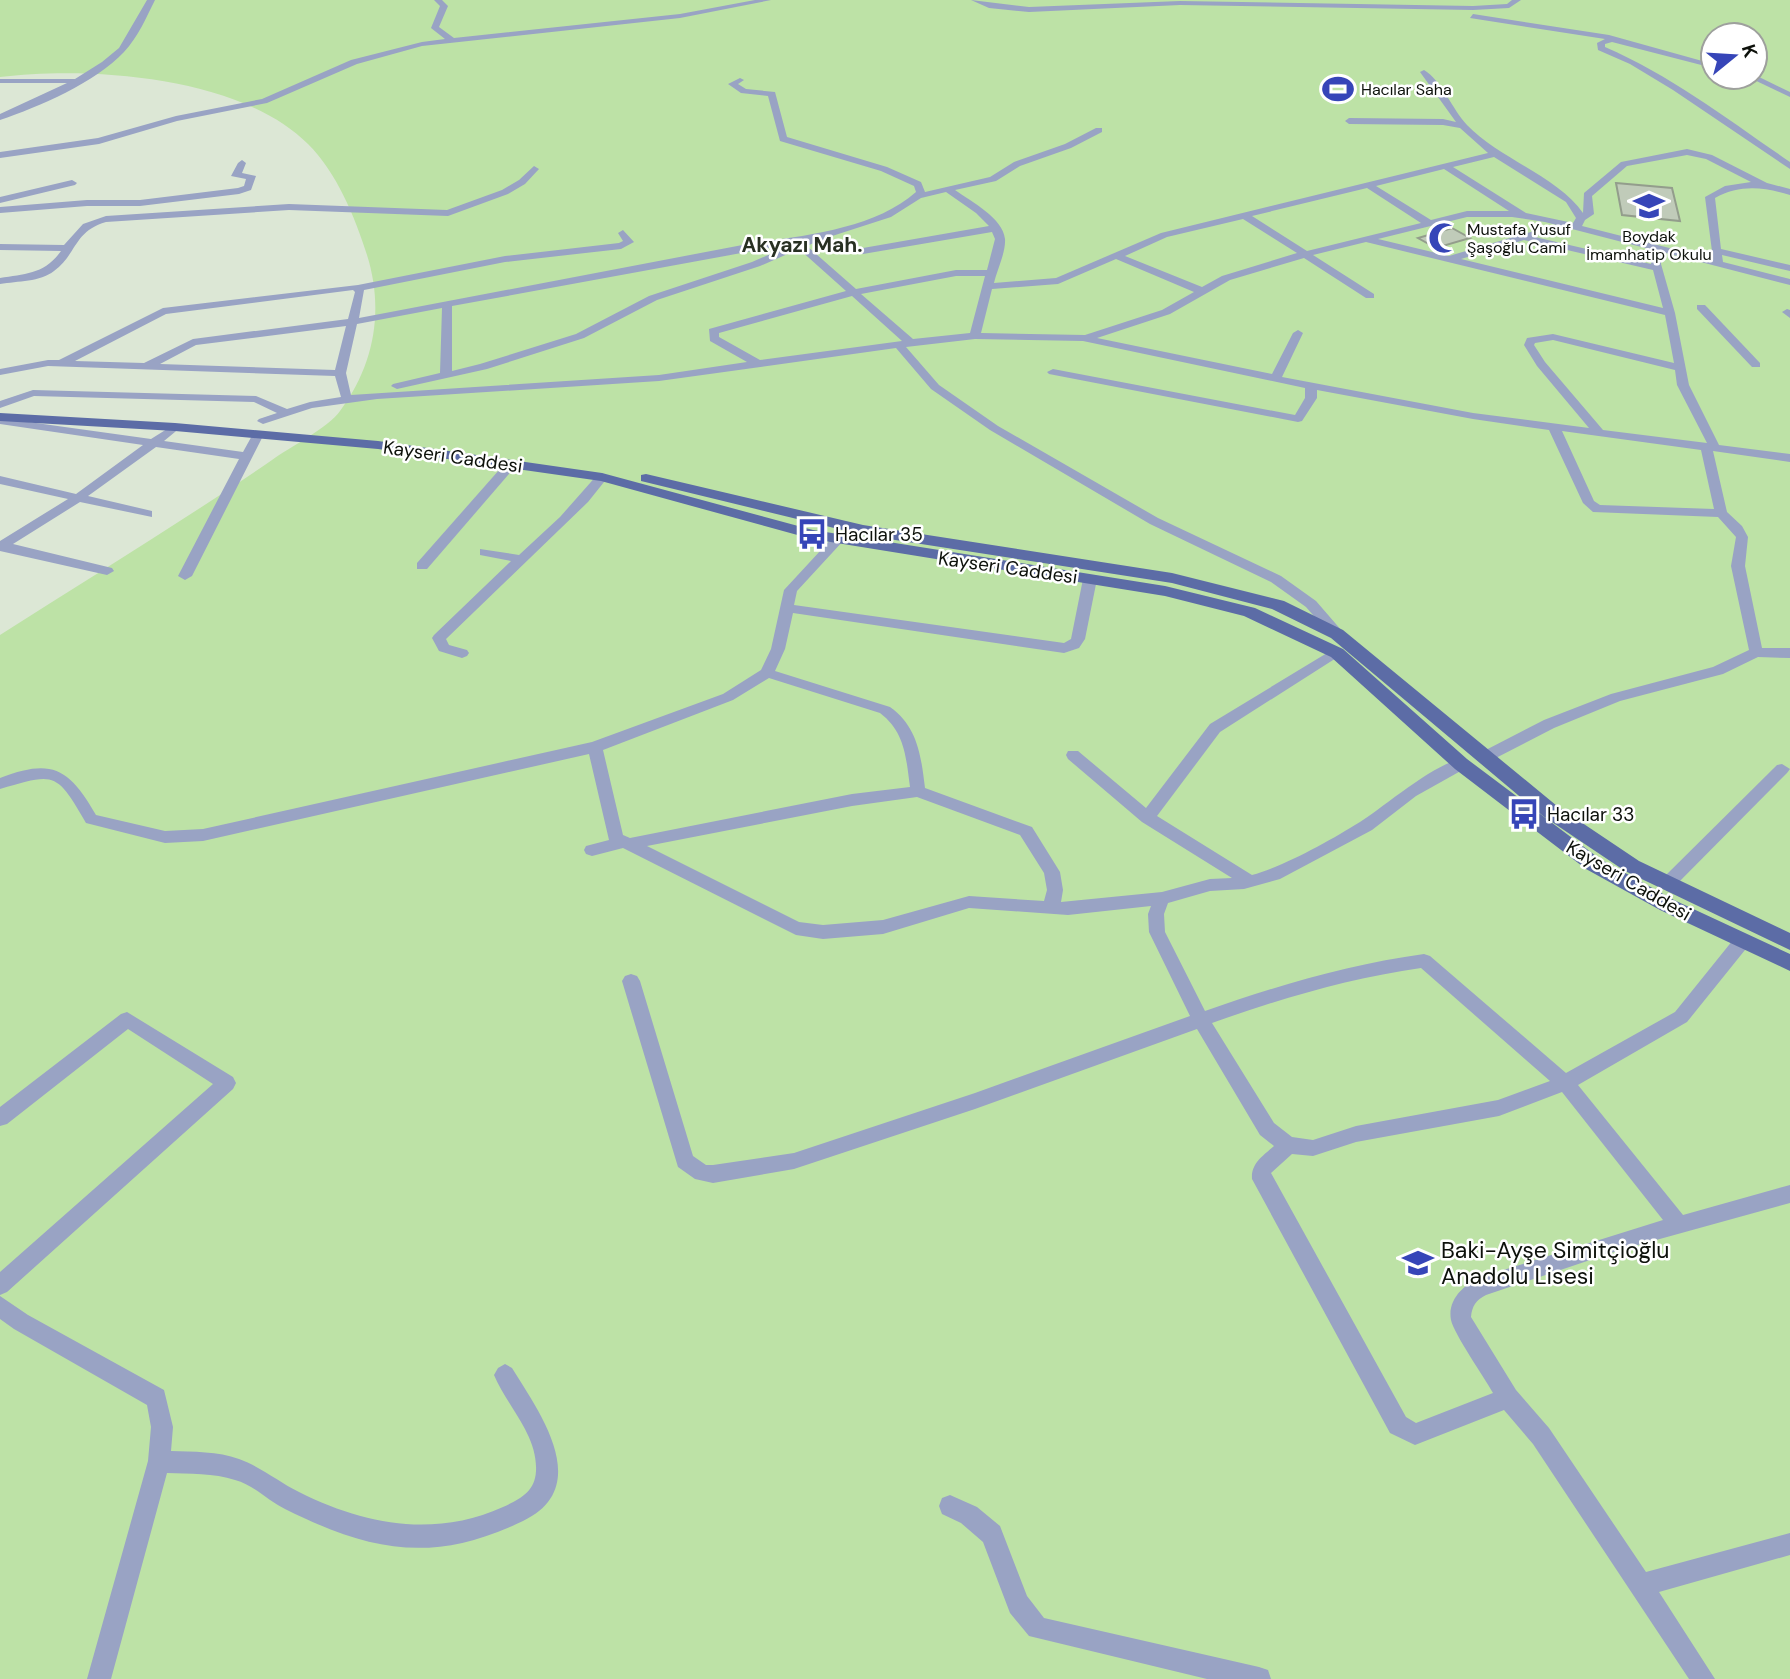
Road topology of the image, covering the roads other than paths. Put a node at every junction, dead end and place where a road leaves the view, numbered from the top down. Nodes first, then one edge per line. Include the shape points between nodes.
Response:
1 (151, 0) edge
2 (438, 0) edge
3 (767, 0) edge
4 (975, 0) edge
5 (1515, 2) edge
6 (1391, 6) junction
7 (1472, 16) junction
8 (1611, 39) junction
9 (452, 40) junction
10 (1699, 62) edge
11 (1424, 72) dead end
12 (1769, 79) edge
13 (740, 80) dead end
14 (0, 81) edge
15 (75, 81) junction
16 (1790, 82) edge
17 (1769, 85) edge
18 (1790, 95) edge
19 (0, 114) edge
20 (1349, 121) dead end
21 (1463, 126) junction
22 (1099, 130) dead end
23 (1495, 154) junction
24 (0, 155) edge
25 (242, 163) dead end
26 (1445, 166) junction
27 (1790, 166) edge
28 (534, 169) dead end
29 (72, 183) dead end
30 (1368, 184) junction
31 (1764, 185) junction
32 (950, 191) junction
33 (1790, 192) edge
34 (918, 196) junction
35 (0, 200) edge
36 (87, 203) junction
37 (0, 210) edge
38 (1244, 215) junction
39 (1522, 216) junction
40 (1430, 223) junction
41 (1575, 223) junction
42 (997, 228) junction
43 (624, 233) dead end
44 (72, 236) junction
45 (818, 237) junction
46 (1523, 237) junction
47 (1368, 240) junction
48 (800, 245) junction
49 (1658, 247) junction
50 (0, 248) edge
51 (65, 248) junction
52 (1306, 254) junction
53 (1117, 256) junction
54 (1717, 256) junction
55 (1449, 259) junction
56 (0, 260) edge
57 (1657, 268) junction
58 (1790, 268) edge
59 (991, 273) junction
60 (0, 281) edge
61 (1790, 282) edge
62 (988, 286) junction
63 (357, 288) junction
64 (853, 292) junction
65 (1204, 292) junction
66 (1370, 296) dead end
67 (447, 304) junction
68 (1701, 307) dead end
69 (1670, 313) junction
70 (352, 322) junction
71 (1298, 333) dead end
72 (975, 336) junction
73 (1083, 338) junction
74 (905, 344) junction
75 (60, 364) junction
76 (759, 364) junction
77 (1756, 365) dead end
78 (145, 367) junction
79 (1680, 368) junction
80 (0, 372) edge
81 (1053, 372) dead end
82 (340, 373) junction
83 (446, 375) junction
84 (1276, 378) junction
85 (1311, 386) junction
86 (347, 400) junction
87 (0, 406) edge
88 (285, 412) junction
89 (0, 419) edge
90 (175, 427) junction
91 (260, 427) junction
92 (1554, 427) junction
93 (1600, 433) junction
94 (156, 444) junction
95 (1710, 448) junction
96 (246, 456) junction
97 (1790, 458) edge
98 (511, 464) junction
99 (602, 477) junction
100 (0, 480) edge
101 (78, 498) junction
102 (1721, 513) junction
103 (148, 514) dead end
104 (838, 540) junction
105 (1, 546) edge
106 (485, 552) dead end
107 (520, 559) junction
108 (422, 566) dead end
109 (107, 571) dead end
110 (185, 576) dead end
111 (1090, 579) junction
112 (786, 608) junction
113 (1337, 634) junction
114 (1756, 652) junction
115 (462, 653) dead end
116 (1337, 653) junction
117 (1790, 653) edge
118 (767, 674) junction
119 (595, 747) junction
120 (1073, 755) dead end
121 (1485, 757) junction
122 (1461, 764) junction
123 (1782, 769) dead end
124 (0, 784) edge
125 (918, 791) junction
126 (1147, 818) junction
127 (627, 843) junction
128 (592, 850) dead end
129 (1250, 881) junction
130 (1667, 884) junction
131 (1162, 898) junction
132 (1051, 908) junction
133 (1743, 940) junction
134 (1790, 942) edge
135 (1790, 963) edge
136 (631, 981) dead end
137 (1201, 1020) junction
138 (1565, 1083) junction
139 (0, 1118) edge
140 (1288, 1145) junction
141 (1790, 1194) edge
142 (1678, 1224) junction
143 (0, 1286) edge
144 (0, 1306) edge
145 (505, 1375) dead end
146 (1508, 1398) junction
147 (159, 1461) junction
148 (950, 1506) dead end
149 (1790, 1544) edge
150 (1642, 1585) junction
151 (100, 1679) edge
152 (1259, 1679) edge
153 (1703, 1679) edge

1 - 15 street via 116,56
2 - 9 street via 444,6 435,28
3 - 9 street via 680,16
4 - 6 street via 993,7 1026,9 1139,3
5 - 6 street via 1473,8
5 - 7 street via 1509,9
6 - 7 street
7 - 8 street
8 - 10 street
8 - 27 street via 1599,46 1676,88
9 - 24 street via 384,52 264,101 176,119 99,142
11 - 21 street
12 - 16 street
13 - 34 street via 732,84 744,91 772,94 783,139 884,169 918,184
14 - 15 street
15 - 19 street
17 - 18 street
20 - 21 street
21 - 23 street
22 - 32 street via 1017,164 993,179
23 - 26 street
23 - 41 street via 1569,200
25 - 36 street via 236,176 251,176 248,188 242,191 140,203
26 - 30 street
26 - 39 street
28 - 44 street via 505,192 448,213 264,208 106,219
29 - 35 street
30 - 38 street
30 - 40 street
31 - 33 street
31 - 41 street via 1701,153 1660,155 1614,169 1587,195 1591,210
31 - 54 street via 1731,187 1710,197
32 - 34 street
32 - 42 street
34 - 45 street via 888,215
36 - 37 street
36 - 44 street via 75,219
38 - 52 street
38 - 53 street via 1164,235
39 - 40 street via 1467,214
39 - 41 street
40 - 47 street
41 - 46 street
41 - 49 street
42 - 45 street via 863,251 837,247
42 - 59 street via 1000,239
43 - 63 street via 629,242 621,246 505,259
44 - 51 street
45 - 48 street
45 - 67 street
46 - 55 street
46 - 57 street
47 - 52 street
47 - 55 street
48 - 64 street
48 - 83 street via 653,298 580,336
49 - 54 street
49 - 57 street
50 - 51 street
50 - 56 street
51 - 60 street via 52,267
52 - 65 street via 1226,278
52 - 66 street
53 - 62 street via 1058,281
53 - 65 street
54 - 58 street
54 - 61 street
55 - 69 street
57 - 69 street
59 - 62 street
59 - 64 street via 956,272
62 - 72 street
63 - 70 street
63 - 75 street via 163,311
64 - 74 street
64 - 76 street via 713,331 714,339
65 - 73 street via 1136,324
67 - 70 street
67 - 83 street
68 - 77 street
69 - 79 street
70 - 78 street via 193,342
70 - 82 street
71 - 84 street
72 - 73 street
72 - 74 street
73 - 84 street
74 - 76 street
74 - 113 street via 935,387 994,428 1154,521 1276,579 1311,604
75 - 78 street
75 - 80 street
76 - 86 street via 659,378 481,387
78 - 82 street
79 - 93 street via 1553,337 1531,340 1529,345 1541,365
79 - 95 street
81 - 85 street via 1298,419 1311,398
82 - 86 street
83 - 86 street
84 - 85 street
85 - 92 street
86 - 88 street
87 - 88 street via 33,393 256,399
87 - 91 main road, Kayseri Caddesi
88 - 91 street
89 - 90 main road, Kayseri Caddesi
89 - 94 street
90 - 91 main road, Kayseri Caddesi
90 - 94 street
91 - 96 street
91 - 98 main road, Kayseri Caddesi
91 - 113 main road, Kayseri Caddesi via 572,461 863,530 1172,578 1278,605
92 - 93 street
92 - 102 street via 1589,503 1597,509
93 - 95 street
94 - 96 street
94 - 101 street
95 - 97 street
95 - 102 street
96 - 110 street
98 - 99 main road, Kayseri Caddesi
98 - 108 street
99 - 104 main road, Kayseri Caddesi
99 - 107 street via 582,502
100 - 101 street
101 - 103 street
101 - 105 street
102 - 114 street via 1742,537 1738,566
104 - 111 main road, Kayseri Caddesi
104 - 112 street via 791,590
105 - 109 street
106 - 107 street
107 - 115 street via 439,638 444,648
111 - 112 street via 1078,639 1064,648
111 - 116 main road, Kayseri Caddesi via 1236,608
112 - 118 street via 778,649
113 - 121 main road, Kayseri Caddesi
114 - 117 street
114 - 121 street via 1718,671 1605,701
116 - 122 main road, Kayseri Caddesi
116 - 126 street via 1215,728
118 - 119 street via 728,698
118 - 125 street via 896,717 910,736
119 - 124 street via 203,835 165,837 91,819 72,785 55,775 28,775
119 - 127 street via 616,838
120 - 126 street
121 - 130 main road, Kayseri Caddesi via 1550,811
122 - 129 street via 1411,792 1366,826 1274,875
122 - 133 main road, Kayseri Caddesi via 1593,864
123 - 130 street
125 - 127 street
125 - 132 street via 1026,831 1052,872
126 - 129 street
127 - 128 street
127 - 132 street via 796,928 823,932 883,927 969,902
129 - 131 street via 1210,885
130 - 134 main road, Kayseri Caddesi
131 - 132 street
131 - 137 street via 1156,914 1157,932
133 - 135 main road, Kayseri Caddesi
133 - 138 street via 1681,1017
136 - 137 street via 685,1161 702,1173 713,1174 794,1161
137 - 138 street via 1379,967 1424,961
137 - 140 street via 1267,1129
138 - 140 street via 1499,1108 1356,1134 1313,1148
138 - 142 street
139 - 143 street via 127,1019 226,1083
140 - 146 street via 1261,1170 1262,1179 1398,1424 1415,1434
141 - 142 street
142 - 146 street via 1472,1292 1461,1308 1461,1319
144 - 147 street via 156,1398 162,1427
145 - 147 street via 548,1459 545,1488 536,1502 492,1525 447,1538 400,1539 358,1530 234,1468
146 - 150 street via 1541,1436
147 - 151 street
148 - 152 street via 976,1518 997,1540 1017,1601 1037,1628
149 - 150 street
150 - 153 street

